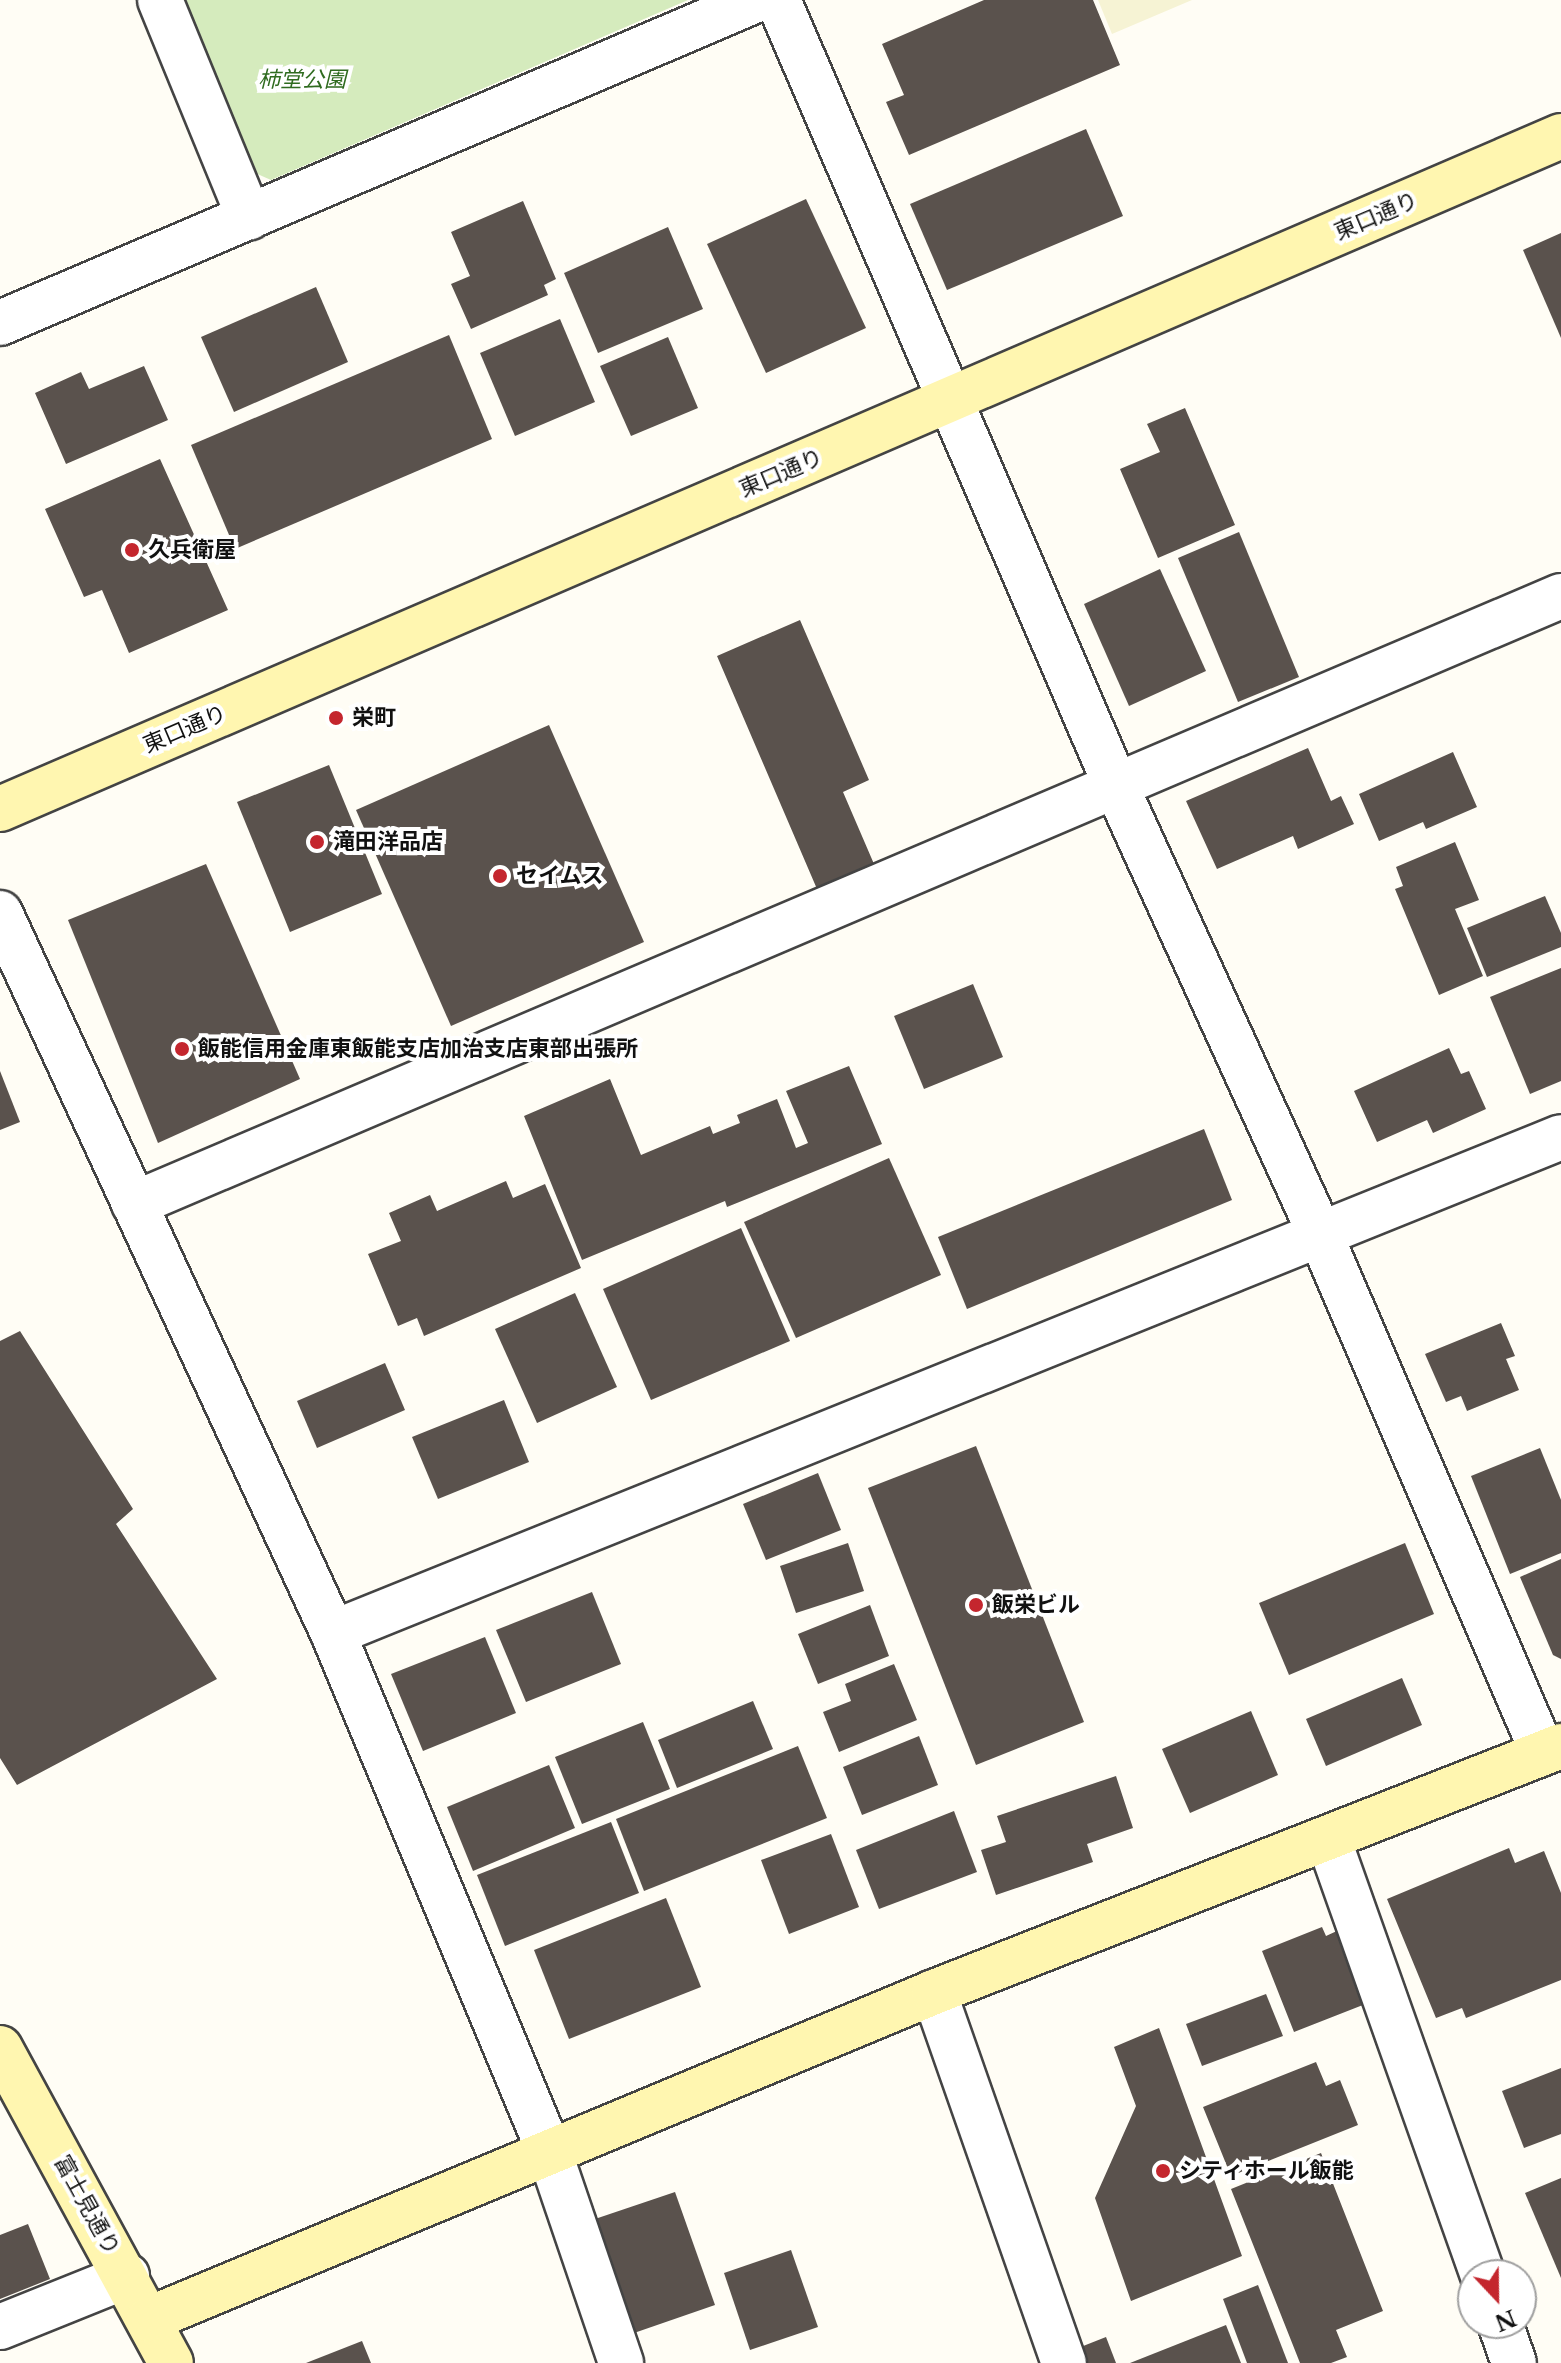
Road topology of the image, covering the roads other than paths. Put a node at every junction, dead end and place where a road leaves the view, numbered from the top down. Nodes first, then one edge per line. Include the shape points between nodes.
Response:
1 (160, 0) edge
2 (756, 0) edge
3 (778, 0) edge
4 (1561, 136) edge
5 (249, 217) junction
6 (0, 323) edge
7 (950, 400) junction
8 (1561, 596) edge
9 (1116, 786) junction
10 (0, 809) edge
11 (0, 913) edge
12 (1561, 1137) edge
13 (134, 1204) junction
14 (1320, 1234) junction
15 (333, 1633) junction
16 (1552, 1749) edge
17 (1328, 1838) junction
18 (934, 1992) junction
19 (0, 2048) edge
20 (549, 2151) junction
21 (1477, 2259) edge
22 (127, 2276) junction
23 (149, 2319) junction
24 (0, 2327) edge
25 (1506, 2339) edge
26 (171, 2363) edge
27 (621, 2363) edge
28 (1064, 2363) edge
29 (1514, 2363) edge

1 - 5 street
2 - 5 street
3 - 7 street
4 - 7 street, 東口通り
5 - 6 street
7 - 9 street
7 - 10 street, 東口通り
8 - 9 street
9 - 13 street
9 - 14 street
11 - 13 street
12 - 14 street
13 - 15 street
14 - 15 street
14 - 16 street
15 - 20 street
16 - 17 street
17 - 18 street
17 - 21 street
18 - 20 street
18 - 28 street
19 - 22 street, 富士見通り
20 - 23 street
20 - 27 street
22 - 23 street, 富士見通り
22 - 24 street
23 - 26 street, 富士見通り
25 - 29 street

